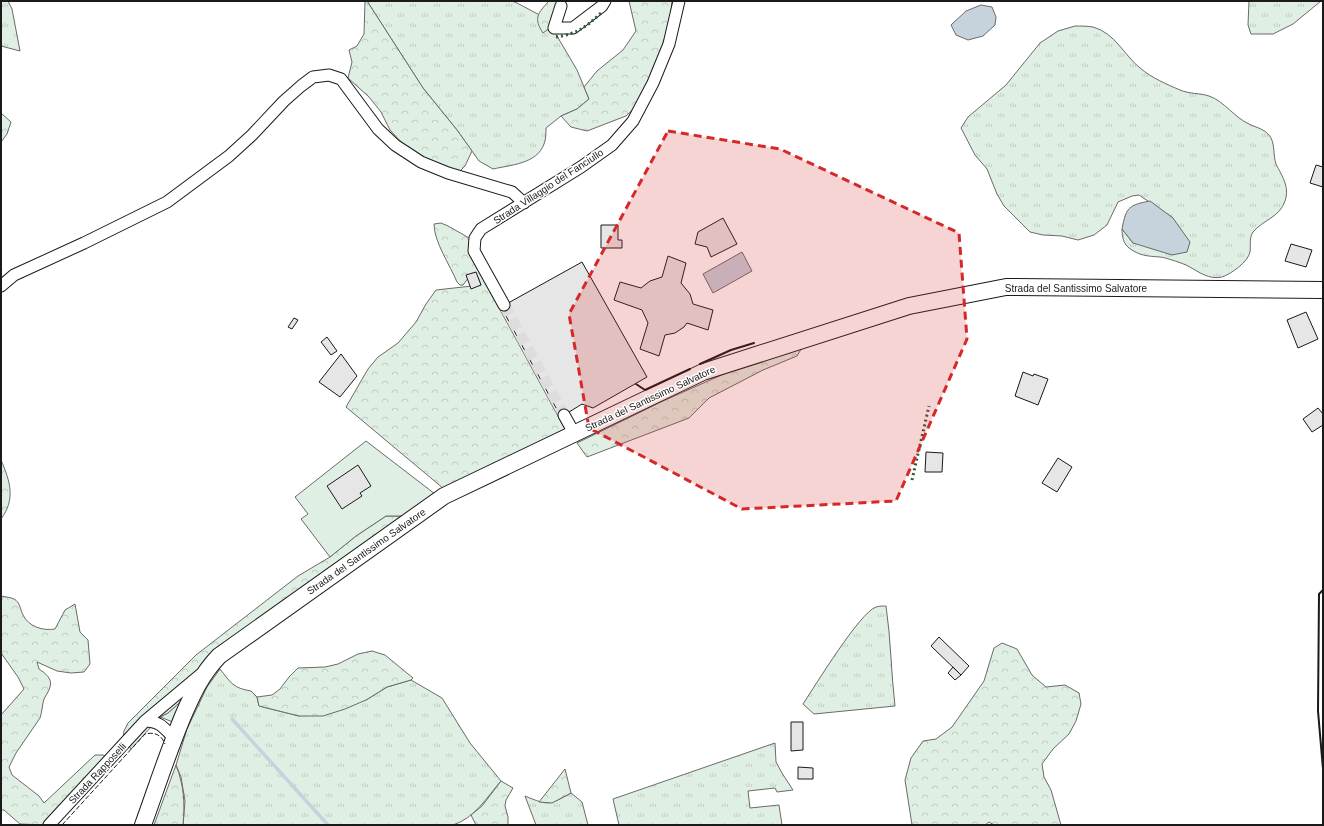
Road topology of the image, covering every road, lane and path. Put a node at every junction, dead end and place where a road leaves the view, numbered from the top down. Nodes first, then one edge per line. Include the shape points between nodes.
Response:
1 (605, 1) edge
2 (679, 1) edge
3 (561, 6) dead end
4 (524, 203) junction
5 (1, 286) edge
6 (1323, 290) edge
7 (504, 306) tunnel mouth
8 (564, 414) tunnel mouth
9 (574, 433) junction
10 (207, 669) junction
11 (145, 721) junction
12 (174, 738) junction
13 (49, 825) edge
14 (143, 825) edge

1 - 3 street via 573,28 554,28
2 - 4 street, Strada Villaggio del Fanciullo via 669,44 654,83 633,121 612,145
4 - 5 street via 512,192 421,162 395,145 378,129 341,79 329,75 314,77 284,101 229,156 167,202 14,275
4 - 7 street, Strada Villaggio del Fanciullo via 481,229 475,238 474,251
6 - 9 street, Strada del Santissimo Salvatore via 998,288 908,306 703,372
8 - 9 street
9 - 10 street, Strada del Santissimo Salvatore via 444,496 218,656
10 - 11 street, Strada Rapposelli
10 - 12 street, Strada del Santissimo Salvatore
11 - 12 street via 158,723
11 - 13 street, Strada Rapposelli
12 - 14 street, Strada del Santissimo Salvatore

